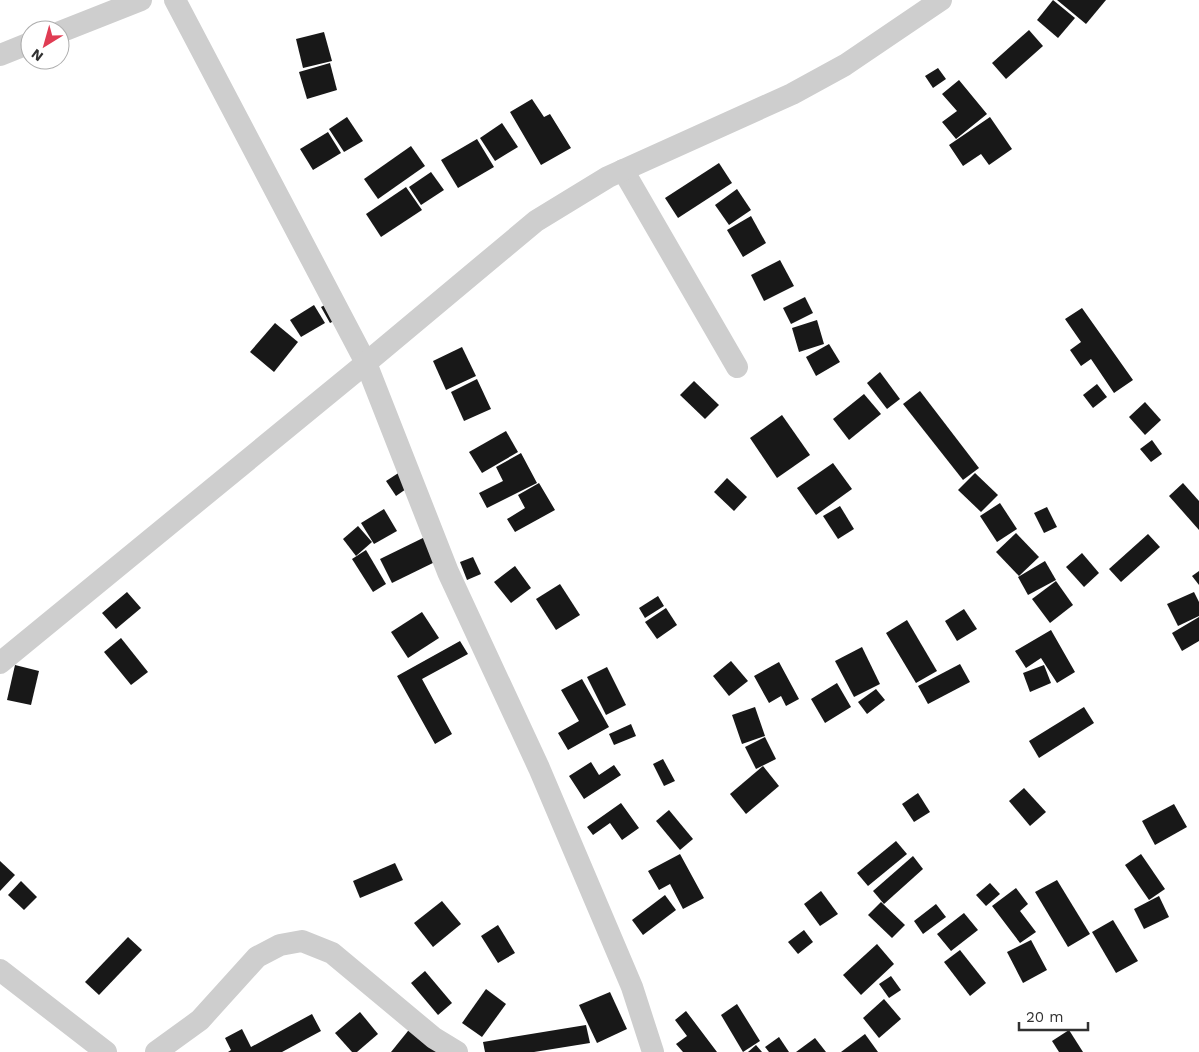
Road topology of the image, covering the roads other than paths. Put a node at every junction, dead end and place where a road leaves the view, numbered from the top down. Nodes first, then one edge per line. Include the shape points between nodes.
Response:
1 (141, 0) edge
2 (175, 0) edge
3 (941, 0) edge
4 (70, 28) edge
5 (20, 47) edge
6 (0, 55) edge
7 (623, 170) junction
8 (366, 363) junction
9 (736, 367) dead end
10 (0, 663) edge
11 (0, 970) edge
12 (106, 1052) edge
13 (156, 1052) edge
14 (457, 1052) edge
15 (653, 1052) edge

1 - 4 street
2 - 8 street
3 - 7 street via 845,65 792,94
5 - 6 street
7 - 8 street via 536,221
7 - 9 street
8 - 10 street
8 - 15 street via 448,572 539,768 632,987
11 - 12 street
13 - 14 street via 200,1020 258,957 280,945 302,941 332,952 434,1038

